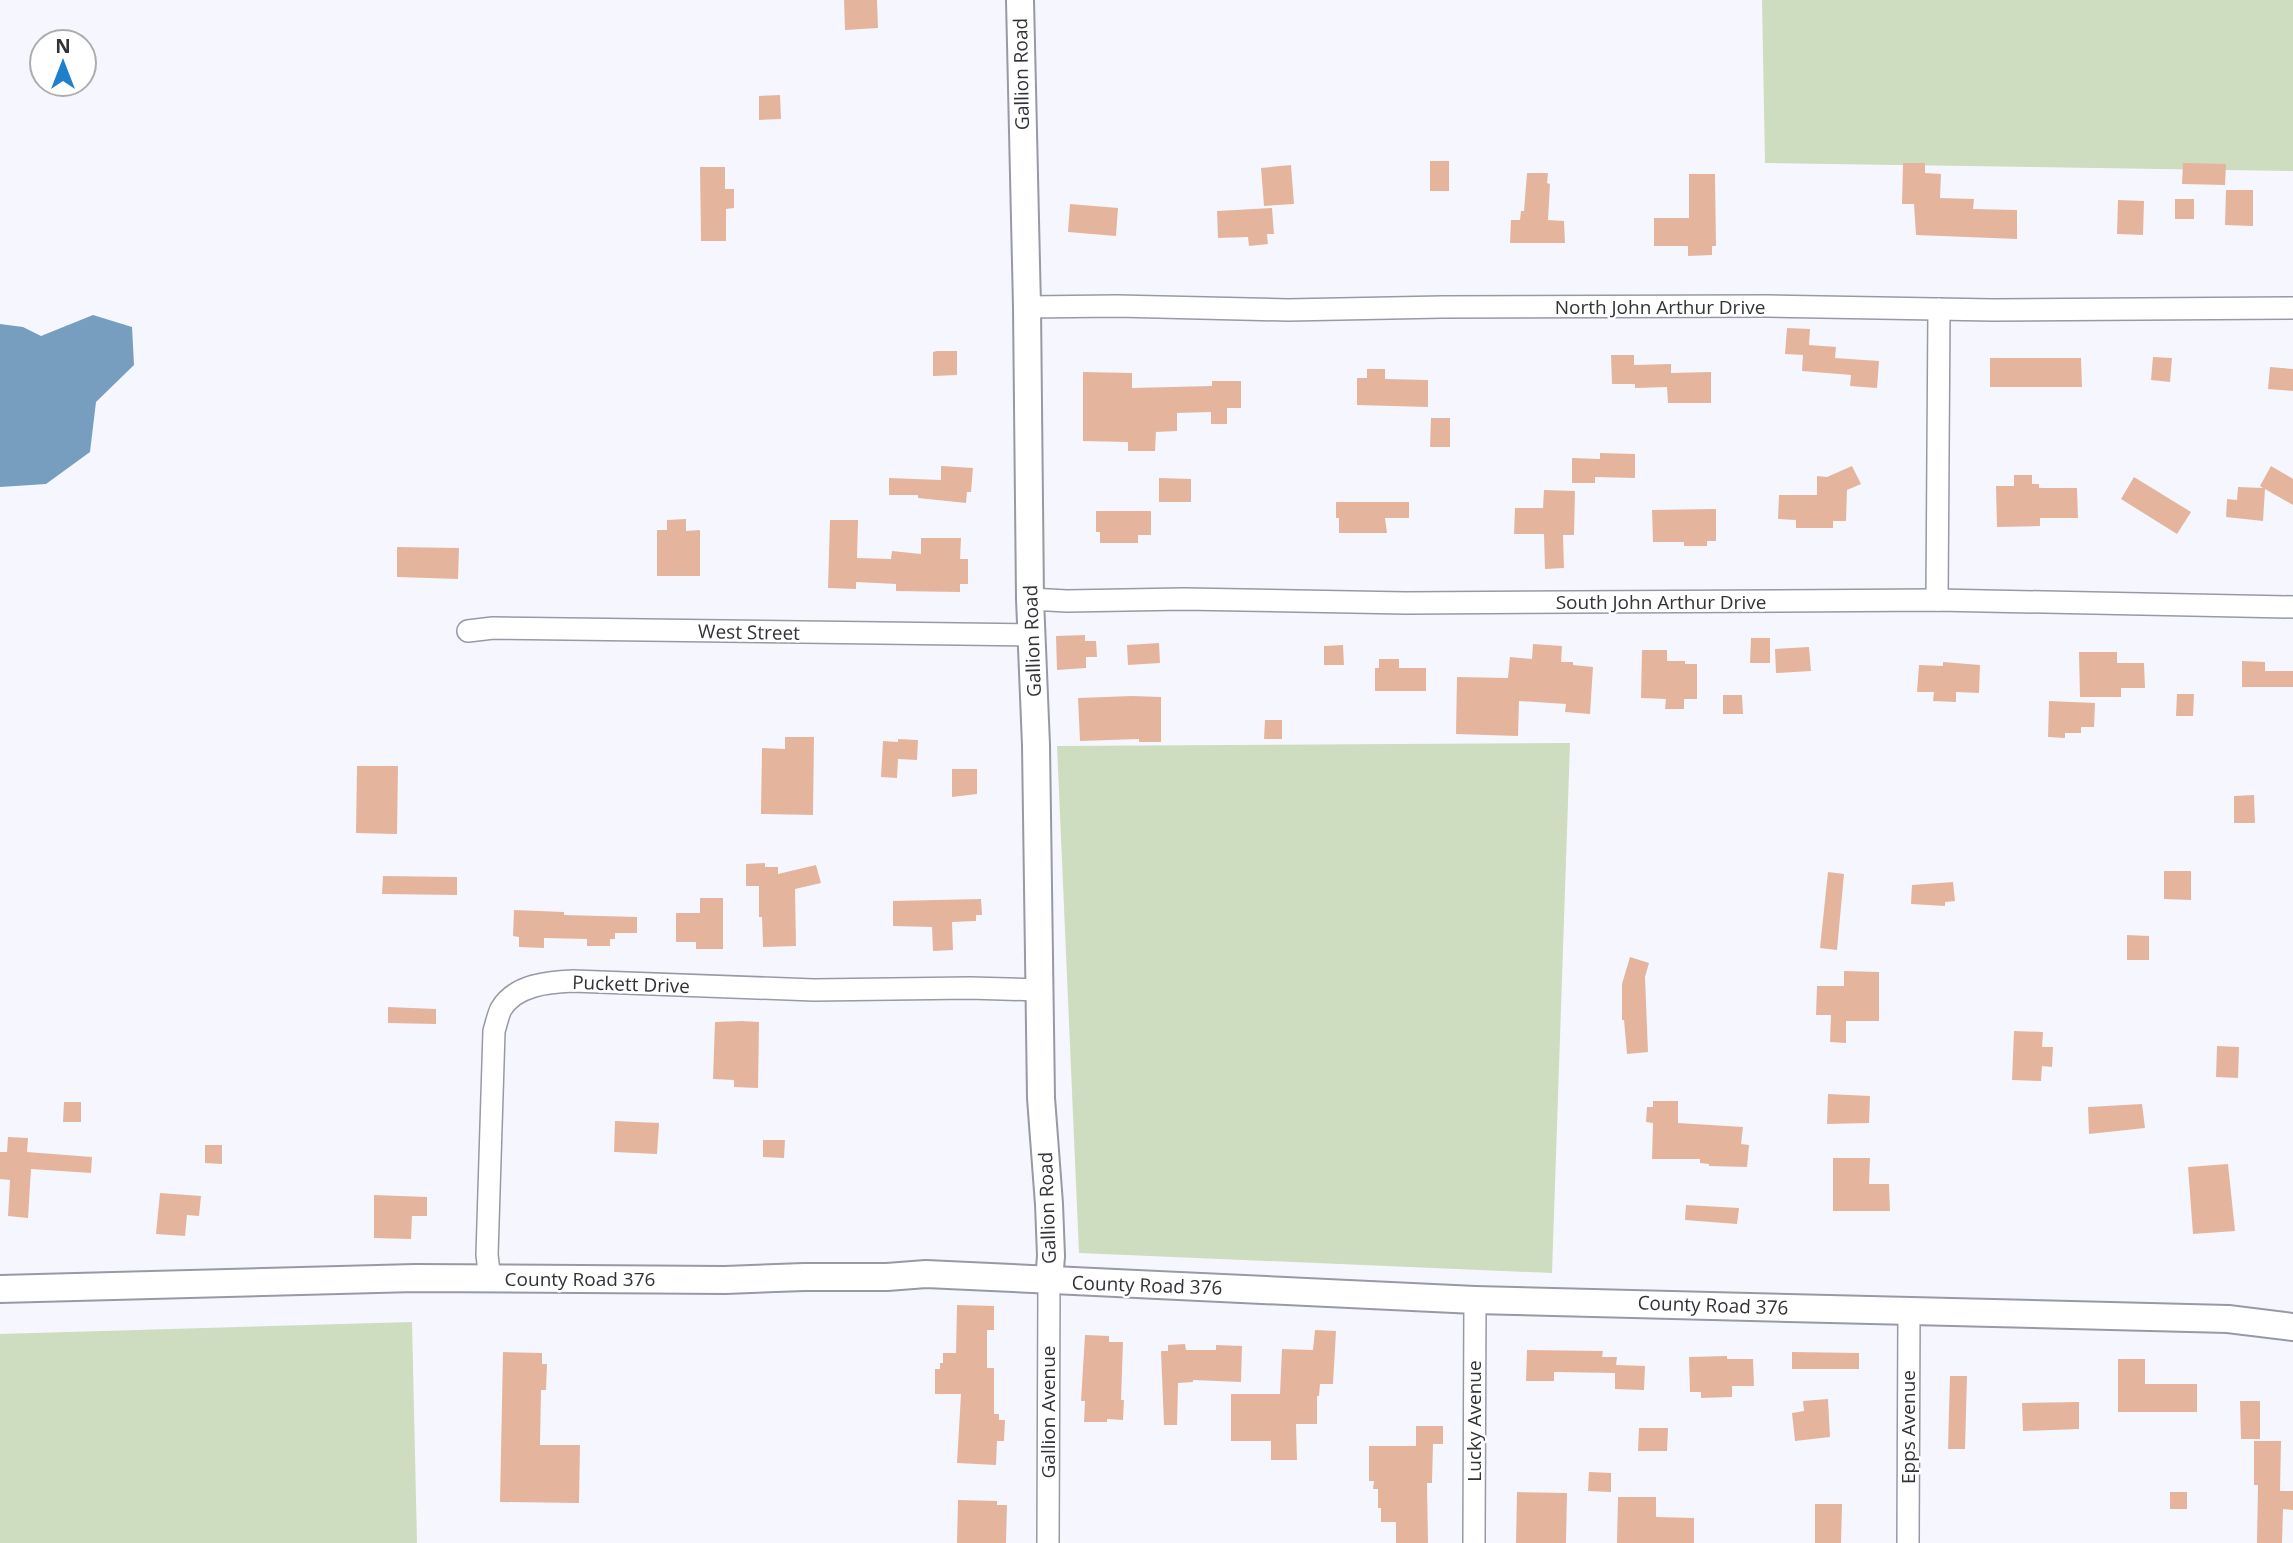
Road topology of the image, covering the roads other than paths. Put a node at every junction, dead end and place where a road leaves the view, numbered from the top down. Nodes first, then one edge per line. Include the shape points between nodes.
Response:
1 (1020, 0) edge
2 (1027, 307) junction
3 (2293, 308) edge
4 (1939, 309) junction
5 (1030, 599) junction
6 (1937, 600) junction
7 (2293, 607) edge
8 (468, 631) dead end
9 (1031, 635) junction
10 (1040, 990) junction
11 (490, 1279) junction
12 (1049, 1282) junction
13 (0, 1289) edge
14 (1475, 1300) junction
15 (1909, 1311) junction
16 (2293, 1327) edge
17 (1048, 1543) edge
18 (1474, 1543) edge
19 (1908, 1543) edge

1 - 2 street, Gallion Road
2 - 4 street, North John Arthur Drive
2 - 5 street, Gallion Road
3 - 4 street, North John Arthur Drive
4 - 6 street
5 - 6 street, South John Arthur Drive via 1406,603
5 - 9 street, Gallion Road
6 - 7 street, South John Arthur Drive
8 - 9 street, West Street
9 - 10 street, Gallion Road
10 - 11 street, Puckett Drive via 573,981 521,991 502,1008 494,1031
10 - 12 street, Gallion Road
11 - 12 street, County Road 376 via 725,1280 926,1274
11 - 13 street, County Road 376
12 - 14 street, County Road 376
12 - 17 street, Gallion Avenue
14 - 15 street, County Road 376
14 - 18 street, Lucky Avenue
15 - 16 street, County Road 376 via 2228,1319
15 - 19 street, Epps Avenue

